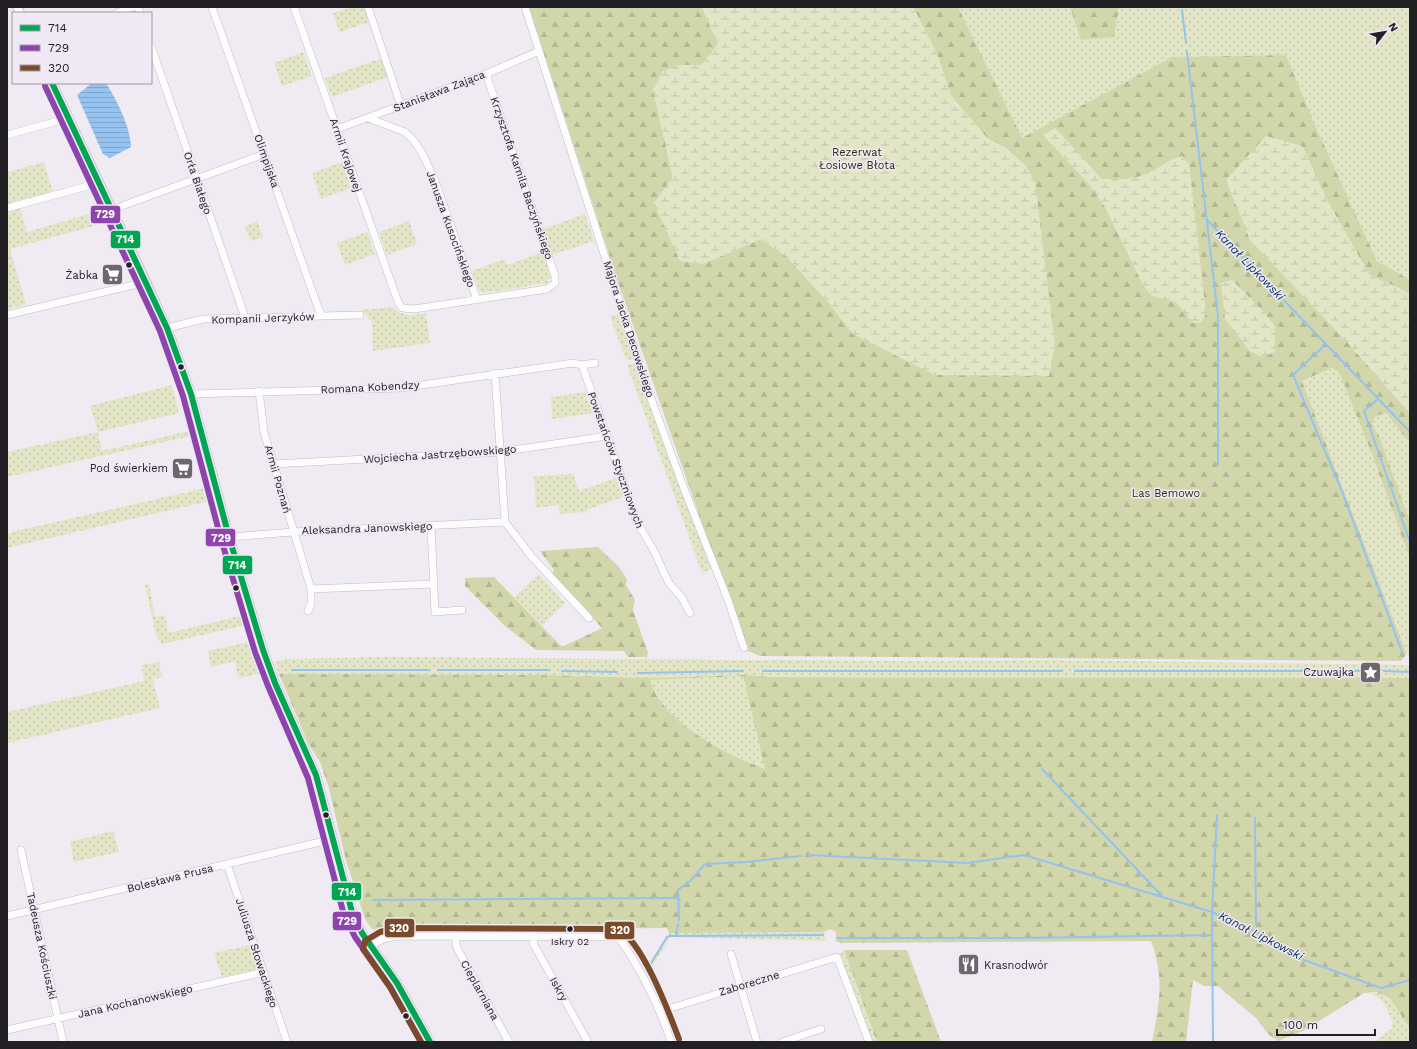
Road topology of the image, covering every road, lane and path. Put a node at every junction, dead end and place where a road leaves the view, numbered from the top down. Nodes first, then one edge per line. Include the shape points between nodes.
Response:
1 (133, 7) edge
2 (212, 7) edge
3 (294, 7) edge
4 (368, 7) edge
5 (526, 7) edge
6 (120, 12) edge
7 (152, 49) edge
8 (540, 51) junction
9 (486, 74) junction
10 (52, 84) edge
11 (401, 106) junction
12 (68, 118) junction
13 (368, 118) junction
14 (337, 129) junction
15 (7, 135) edge
16 (264, 154) junction
17 (196, 178) junction
18 (99, 183) junction
19 (7, 208) edge
20 (111, 210) junction
21 (146, 282) junction
22 (477, 300) junction
23 (7, 315) edge
24 (360, 315) dead end
25 (321, 316) junction
26 (246, 320) junction
27 (166, 328) junction
28 (595, 363) dead end
29 (582, 365) junction
30 (495, 373) junction
31 (259, 391) junction
32 (191, 394) junction
33 (607, 436) junction
34 (500, 452) junction
35 (273, 464) junction
36 (505, 522) junction
37 (431, 526) junction
38 (292, 532) junction
39 (229, 537) junction
40 (434, 584) junction
41 (311, 589) junction
42 (462, 610) dead end
43 (308, 611) dead end
44 (690, 613) dead end
45 (589, 618) dead end
46 (744, 648) dead end
47 (333, 839) junction
48 (21, 850) dead end
49 (227, 864) junction
50 (34, 910) junction
51 (7, 916) edge
52 (535, 936) junction
53 (456, 937) junction
54 (371, 946) junction
55 (731, 954) dead end
56 (264, 972) junction
57 (740, 986) junction
58 (661, 1011) junction
59 (57, 1019) junction
60 (821, 1029) dead end
61 (7, 1030) edge
62 (63, 1042) edge
63 (287, 1042) edge
64 (430, 1042) edge
65 (509, 1042) edge
66 (588, 1042) edge
67 (671, 1042) edge
68 (757, 1042) edge
69 (782, 1042) edge
70 (869, 1042) edge

1 - 6 street
2 - 16 street, Olimpijska
3 - 14 street, Armii Krajowej
4 - 11 street
5 - 8 street, Majora Jacka Decowskiego
7 - 17 street, Orła Białego
8 - 9 street, Stanisława Zająca
8 - 46 street, Majora Jacka Decowskiego via 646,385
9 - 11 street, Stanisława Zająca
9 - 22 street, Krzysztofa Kamila Baczyńskiego via 555,276 555,283 547,289
10 - 12 street
11 - 13 street, Stanisława Zająca
12 - 15 street
12 - 18 street
13 - 14 street, Stanisława Zająca
13 - 22 street, Janusza Kusocińskiego via 405,132 422,153 434,178
14 - 22 street, Armii Krajowej via 402,308 414,309
16 - 17 street
16 - 25 street, Olimpijska
17 - 20 street
17 - 26 street, Orła Białego
18 - 19 street
18 - 20 street
20 - 21 street
21 - 23 street
21 - 27 street
24 - 25 street, Kompanii Jerzyków
25 - 26 street, Kompanii Jerzyków
26 - 27 street, Kompanii Jerzyków via 202,319
27 - 32 street
28 - 29 street, Romana Kobendzy
29 - 30 street, Romana Kobendzy via 574,363
29 - 33 street, Powstańców Styczniowych
30 - 31 street, Romana Kobendzy via 401,388
30 - 34 street
31 - 32 street, Romana Kobendzy
31 - 35 street, Armii Poznań via 264,432
32 - 39 street
33 - 34 street, Wojciecha Jastrzębowskiego
33 - 44 street, Powstańców Styczniowych via 639,527 669,583 682,598
34 - 35 street, Wojciecha Jastrzębowskiego
34 - 36 street
35 - 38 street, Armii Poznań
36 - 37 street, Aleksandra Janowskiego
36 - 45 street via 532,556
37 - 38 street, Aleksandra Janowskiego
37 - 40 street
38 - 39 street, Aleksandra Janowskiego
38 - 41 street, Armii Poznań
39 - 47 street via 275,683 316,775
40 - 41 street
40 - 42 street via 435,612
41 - 43 street, Armii Poznań via 311,604
47 - 49 street, Bolesława Prusa
47 - 54 street via 352,912
48 - 50 street, Tadeusza Kościuszki
49 - 50 street, Bolesława Prusa
49 - 56 street, Juliusza Słowackiego
50 - 51 street, Bolesława Prusa
50 - 59 street, Tadeusza Kościuszki
52 - 53 street
52 - 58 street via 616,937 641,972
52 - 66 street, Iskry via 533,943
53 - 54 street via 388,937
53 - 65 street, Cieplarniana via 458,950
54 - 64 street via 397,984
55 - 57 street
56 - 59 street, Jana Kochanowskiego
56 - 63 street, Juliusza Słowackiego
57 - 58 street, Zaboreczne
57 - 68 street
57 - 70 street, Zaboreczne via 838,957
58 - 67 street
59 - 61 street, Jana Kochanowskiego
59 - 62 street, Tadeusza Kościuszki
60 - 69 street

